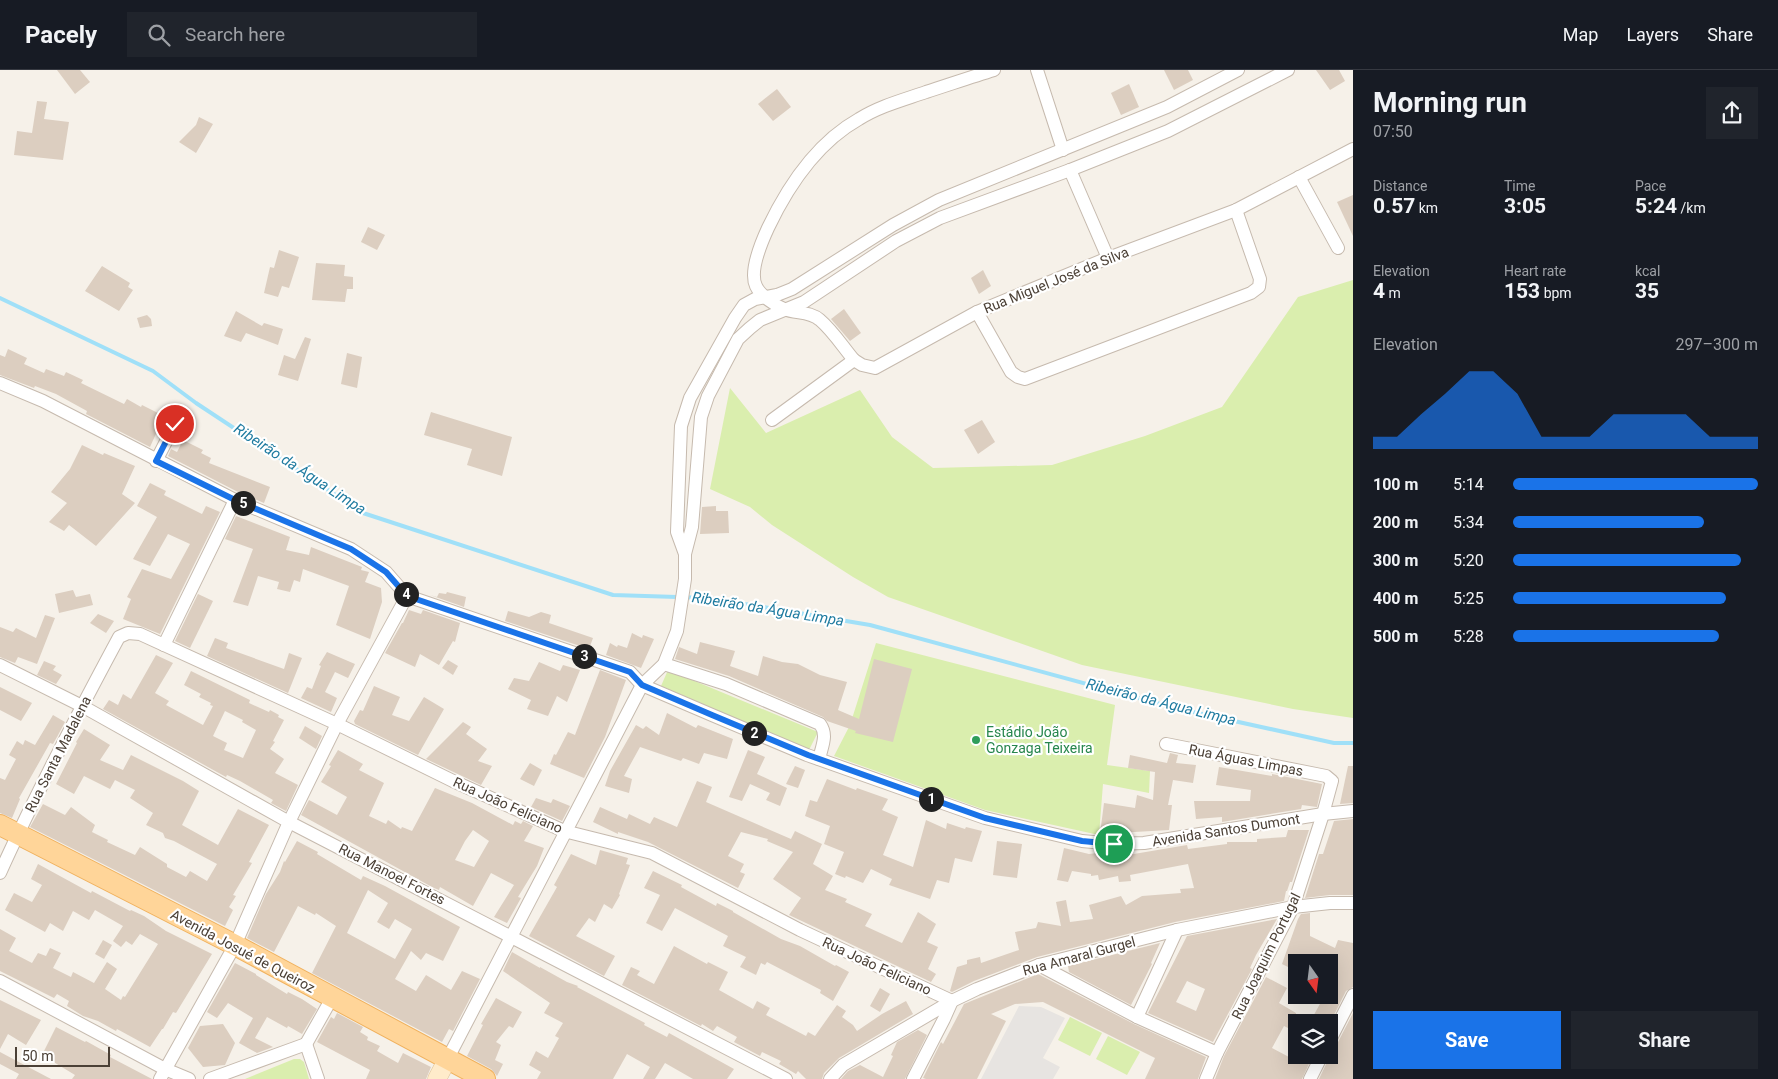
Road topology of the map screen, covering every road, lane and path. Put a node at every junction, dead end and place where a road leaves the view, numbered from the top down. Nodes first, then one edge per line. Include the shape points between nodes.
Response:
1 (994, 70) edge
2 (1037, 70) edge
3 (1238, 70) edge
4 (1288, 70) edge
5 (1353, 149) edge
6 (1063, 150) junction
7 (1070, 170) junction
8 (1299, 178) junction
9 (1236, 210) junction
10 (1338, 248) dead end
11 (1108, 258) junction
12 (766, 298) junction
13 (784, 310) junction
14 (978, 312) junction
15 (854, 360) junction
16 (0, 383) edge
17 (772, 420) dead end
18 (175, 424) dead end
19 (156, 461) junction
20 (235, 500) junction
21 (685, 554) junction
22 (407, 596) junction
23 (119, 637) joint
24 (164, 645) junction
25 (664, 664) junction
26 (0, 665) edge
27 (642, 685) junction
28 (82, 706) junction
29 (336, 724) junction
30 (1166, 744) dead end
31 (819, 759) junction
32 (1326, 776) joint
33 (1353, 811) edge
34 (1323, 814) junction
35 (289, 822) junction
36 (9, 830) edge
37 (564, 832) junction
38 (0, 873) edge
39 (1353, 903) edge
40 (1293, 907) junction
41 (1177, 930) junction
42 (510, 935) junction
43 (235, 945) junction
44 (1040, 965) junction
45 (0, 981) edge
46 (1353, 994) edge
47 (332, 998) junction
48 (952, 1001) junction
49 (1137, 1016) junction
50 (1338, 1024) edge
51 (306, 1044) junction
52 (1217, 1053) junction
53 (447, 1060) junction
54 (1318, 1064) edge
55 (162, 1074) edge
56 (189, 1079) edge
57 (210, 1079) edge
58 (318, 1079) edge
59 (437, 1079) edge
60 (485, 1079) edge
61 (786, 1079) edge
62 (830, 1079) edge
63 (913, 1079) edge
64 (1206, 1079) edge
65 (1310, 1079) edge

1 - 12 street via 886,105 858,119 832,138 793,184 759,246 754,278
2 - 6 street
3 - 6 street via 1167,107
4 - 7 street via 1168,131
5 - 8 street, Rua Miguel José da Silva
6 - 12 street via 940,200 893,225 792,289
7 - 11 street
7 - 13 street via 940,218 896,241 804,302
8 - 9 street, Rua Miguel José da Silva
8 - 10 street
9 - 11 street, Rua Miguel José da Silva
9 - 14 street via 1260,279 1259,287 1251,293 1025,379 1011,372
11 - 14 street, Rua Miguel José da Silva
12 - 13 street
12 - 21 street via 744,305 734,318 690,398 681,426 677,532
13 - 15 street via 811,314 820,319
13 - 21 street via 760,320 738,339 708,396 700,417 692,527
14 - 15 street, Rua Miguel José da Silva via 875,368
15 - 17 street
16 - 19 street, Avenida Santos Dumont
18 - 19 street
19 - 20 street, Avenida Santos Dumont
20 - 22 street, Avenida Santos Dumont via 351,549 386,572
20 - 24 street
21 - 25 street via 685,579 677,631
22 - 27 street, Avenida Santos Dumont via 630,672
22 - 29 street
23 - 24 street, Rua João Feliciano via 140,634
23 - 28 street, Rua Santa Madalena
24 - 29 street, Rua João Feliciano
25 - 27 street
25 - 31 street via 726,684 820,724 824,739
26 - 28 street, Rua Manoel Fortes
27 - 31 street, Avenida Santos Dumont
27 - 37 street
28 - 35 street, Rua Manoel Fortes
28 - 36 street, Rua Santa Madalena
29 - 35 street
29 - 37 street, Rua João Feliciano
30 - 32 street, Rua Águas Limpas
31 - 34 street, Avenida Santos Dumont via 985,818 1082,841 1144,843
32 - 34 street, Rua Joaquim Portugal via 1332,781
33 - 34 street, Avenida Santos Dumont
34 - 40 street, Rua Joaquim Portugal
35 - 42 street, Rua Manoel Fortes
35 - 43 street
36 - 38 street, Rua Santa Madalena
36 - 43 main road, Avenida Josué de Queiroz
37 - 42 street
37 - 48 street, Rua João Feliciano via 652,853 800,930
39 - 40 street, Rua Amaral Gurgel
40 - 41 street, Rua Amaral Gurgel
40 - 52 street, Rua Joaquim Portugal
41 - 44 street, Rua Amaral Gurgel
41 - 49 street
42 - 53 street
42 - 61 street, Rua Manoel Fortes
43 - 47 main road, Avenida Josué de Queiroz
43 - 55 street
44 - 48 street, Rua Amaral Gurgel
44 - 49 street
45 - 55 street
46 - 50 street
47 - 51 street
47 - 53 main road, Avenida Josué de Queiroz
48 - 62 street, Rua Amaral Gurgel via 843,1065
48 - 63 street
49 - 52 street
51 - 57 street
51 - 58 street
52 - 64 street, Rua Joaquim Portugal
53 - 59 main road
53 - 60 main road, Avenida Josué de Queiroz
54 - 65 street
55 - 56 street

